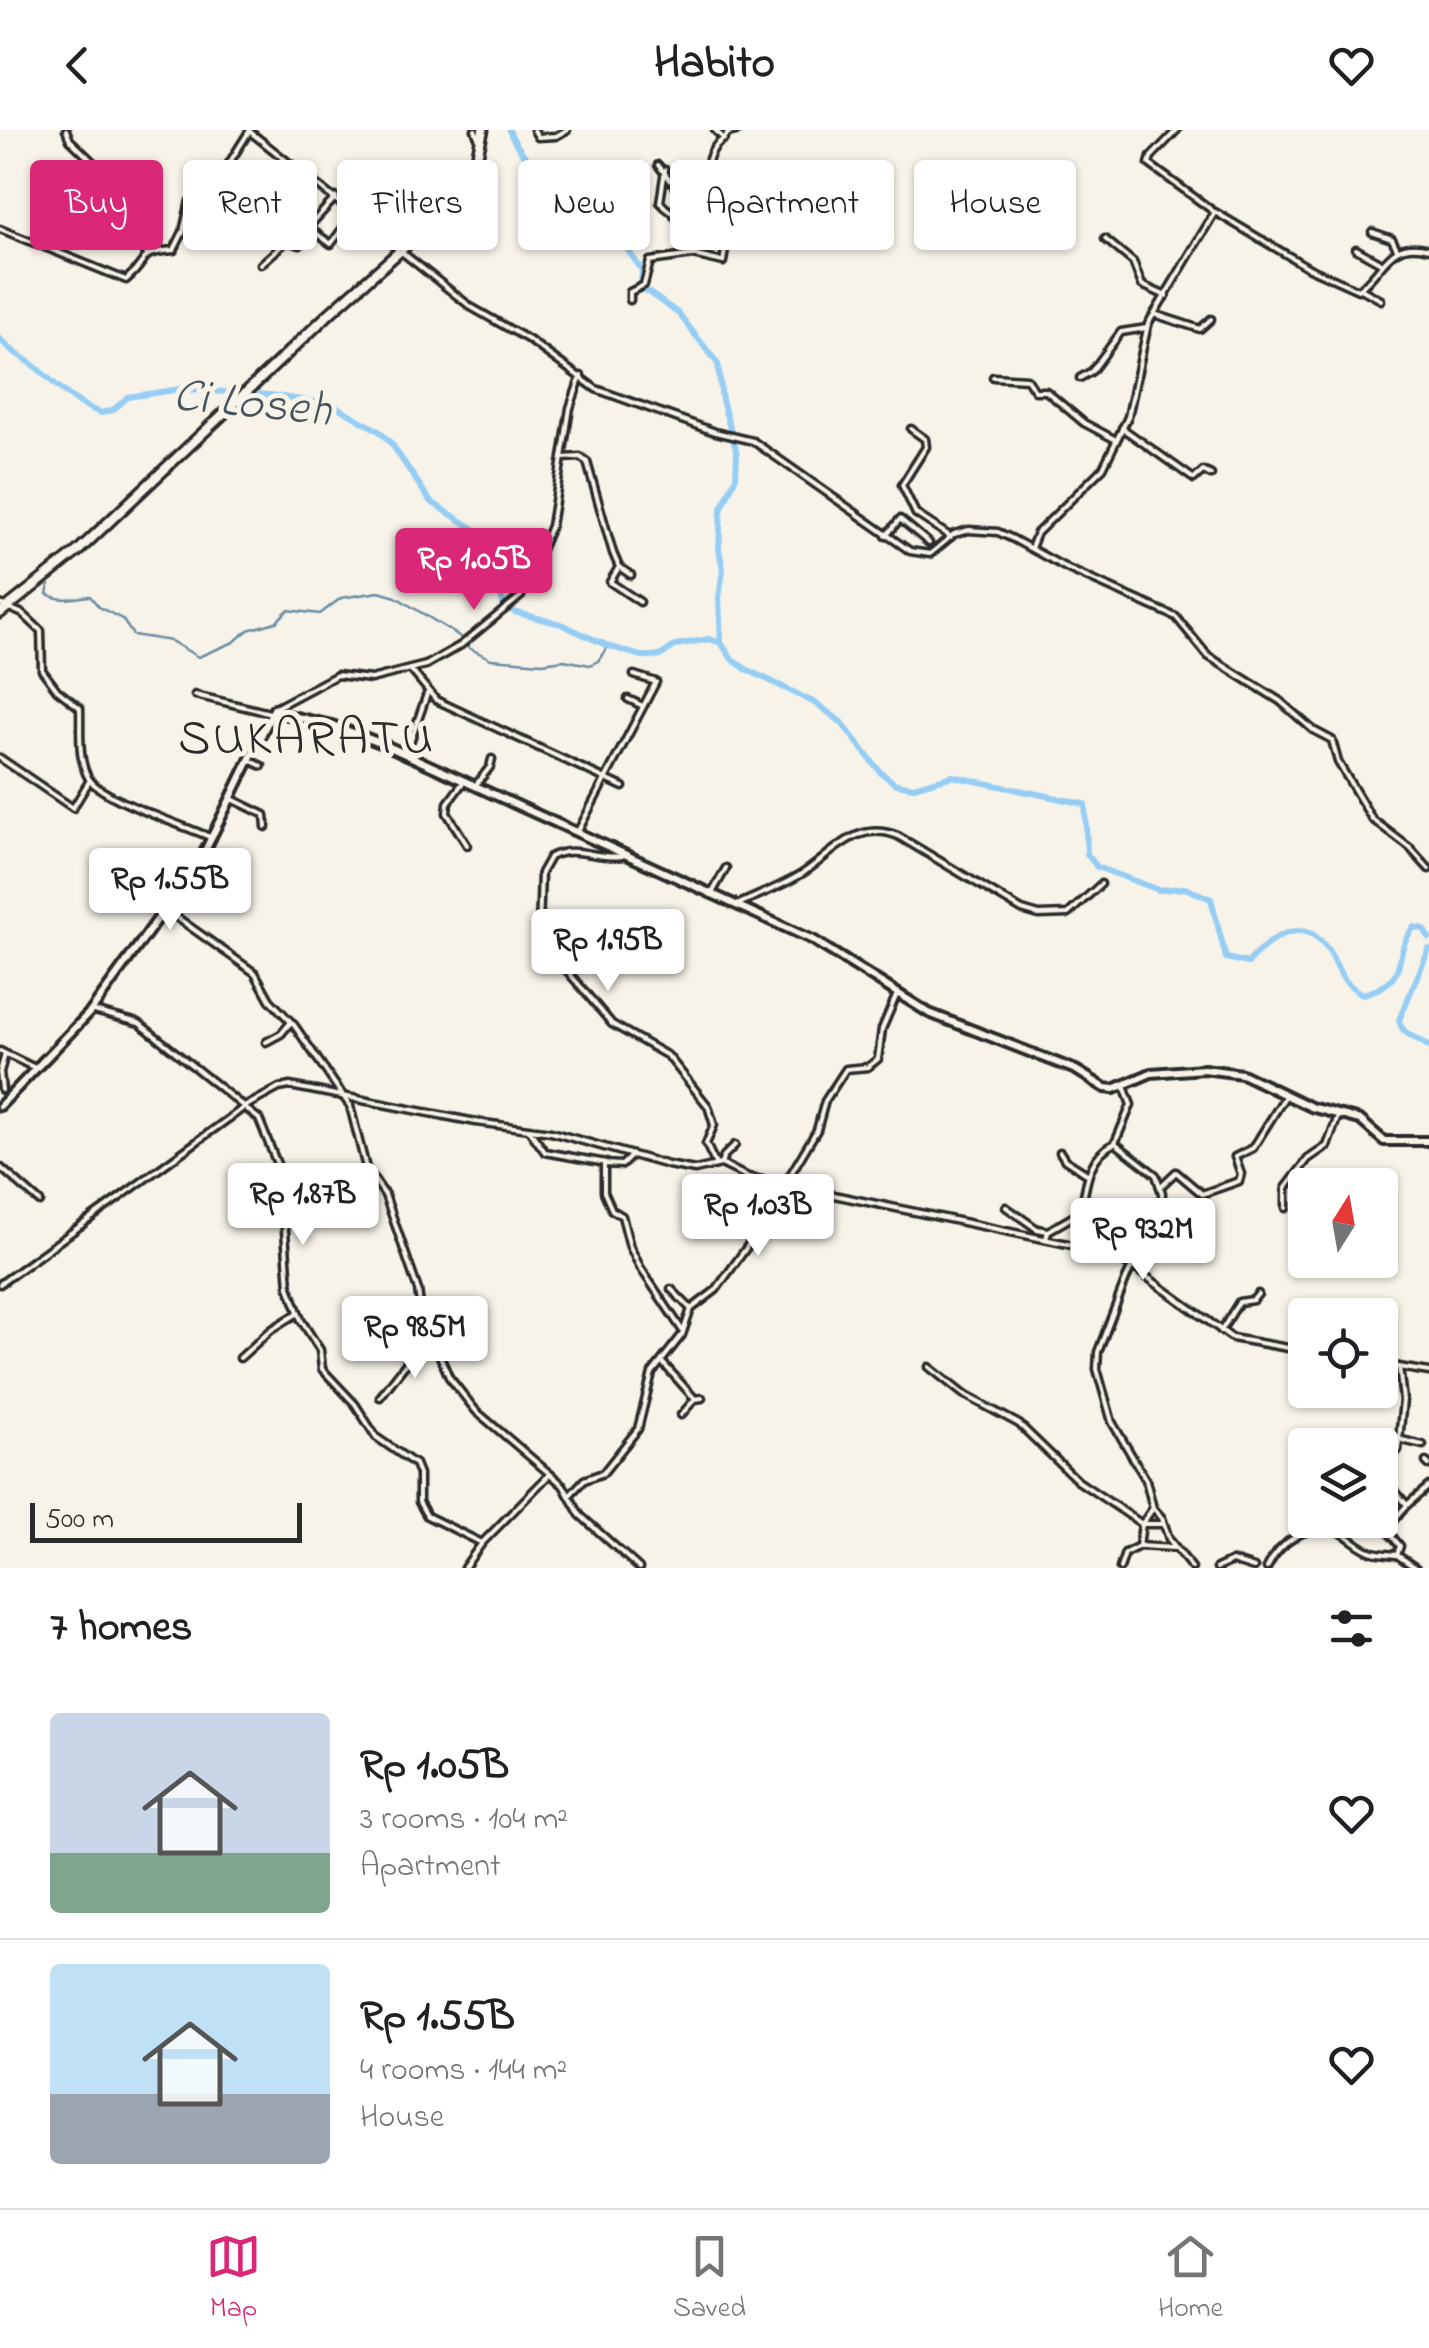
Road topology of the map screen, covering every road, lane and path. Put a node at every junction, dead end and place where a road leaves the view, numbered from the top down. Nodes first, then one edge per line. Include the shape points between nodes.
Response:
1 (66, 130) edge
2 (249, 130) edge
3 (479, 130) edge
4 (534, 130) edge
5 (567, 130) edge
6 (715, 130) edge
7 (740, 130) edge
8 (1178, 130) edge
9 (724, 139) junction
10 (710, 160) edge
11 (658, 165) dead end
12 (665, 170) junction
13 (670, 177) edge
14 (336, 198) joint
15 (670, 212) edge
16 (1215, 212) junction
17 (317, 218) edge
18 (0, 229) edge
19 (1372, 232) dead end
20 (317, 235) edge
21 (337, 236) edge
22 (1106, 239) dead end
23 (1356, 249) dead end
24 (1429, 249) edge
25 (278, 250) edge
26 (726, 250) edge
27 (1397, 250) junction
28 (400, 251) junction
29 (148, 254) junction
30 (261, 264) dead end
31 (1382, 264) junction
32 (1361, 289) junction
33 (1166, 296) junction
34 (630, 300) dead end
35 (1381, 300) dead end
36 (1154, 314) junction
37 (1211, 319) dead end
38 (1147, 328) junction
39 (582, 376) junction
40 (993, 377) dead end
41 (1080, 378) dead end
42 (1122, 428) junction
43 (911, 429) dead end
44 (1116, 440) junction
45 (563, 458) junction
46 (1210, 475) dead end
47 (886, 536) junction
48 (951, 537) junction
49 (929, 543) dead end
50 (1030, 550) junction
51 (619, 567) junction
52 (631, 575) dead end
53 (640, 602) dead end
54 (2, 608) edge
55 (411, 670) junction
56 (634, 675) dead end
57 (429, 693) junction
58 (195, 695) dead end
59 (628, 699) dead end
60 (644, 706) junction
61 (272, 711) junction
62 (406, 754) junction
63 (0, 758) edge
64 (247, 759) junction
65 (492, 759) dead end
66 (262, 766) dead end
67 (606, 778) junction
68 (90, 780) junction
69 (464, 782) junction
70 (475, 786) junction
71 (623, 788) dead end
72 (230, 798) junction
73 (266, 827) dead end
74 (577, 833) junction
75 (210, 837) junction
76 (467, 844) dead end
77 (624, 854) junction
78 (726, 868) dead end
79 (1429, 869) edge
80 (1101, 884) dead end
81 (711, 895) junction
82 (735, 906) junction
83 (165, 908) junction
84 (897, 994) junction
85 (91, 1011) junction
86 (291, 1022) junction
87 (266, 1042) dead end
88 (3, 1053) edge
89 (36, 1068) junction
90 (1124, 1086) junction
91 (2, 1090) edge
92 (341, 1095) junction
93 (1286, 1095) junction
94 (0, 1106) edge
95 (246, 1106) junction
96 (1338, 1116) junction
97 (528, 1129) junction
98 (1429, 1141) edge
99 (1115, 1144) junction
100 (735, 1145) dead end
101 (1060, 1152) dead end
102 (631, 1156) junction
103 (606, 1163) junction
104 (719, 1165) junction
105 (0, 1167) edge
106 (1087, 1174) junction
107 (785, 1184) junction
108 (706, 1186) dead end
109 (1160, 1187) junction
110 (40, 1202) dead end
111 (1006, 1207) dead end
112 (1286, 1208) dead end
113 (759, 1227) junction
114 (1048, 1231) junction
115 (1046, 1239) junction
116 (1133, 1266) junction
117 (0, 1284) edge
118 (671, 1288) dead end
119 (1258, 1294) dead end
120 (691, 1310) junction
121 (298, 1313) junction
122 (1221, 1331) junction
123 (684, 1332) junction
124 (436, 1347) junction
125 (1288, 1348) edge
126 (240, 1358) dead end
127 (662, 1362) junction
128 (928, 1367) dead end
129 (1398, 1367) joint
130 (1429, 1372) edge
131 (380, 1397) dead end
132 (682, 1415) dead end
133 (1398, 1439) joint
134 (1423, 1445) dead end
135 (550, 1474) junction
136 (1429, 1486) edge
137 (1398, 1494) edge
138 (570, 1495) junction
139 (1407, 1505) junction
140 (1153, 1508) junction
141 (1142, 1524) junction
142 (1164, 1524) junction
143 (482, 1543) junction
144 (1139, 1546) junction
145 (1175, 1548) junction
146 (1396, 1555) junction
147 (464, 1568) edge
148 (640, 1568) edge
149 (1120, 1568) edge
150 (1192, 1568) edge
151 (1217, 1568) edge
152 (1254, 1568) edge
153 (1267, 1568) edge
154 (1416, 1568) edge

1 - 29 street via 94,162 105,196 137,218 135,242
2 - 14 street
2 - 29 street via 228,165 190,201 179,244
3 - 28 main road via 480,149 465,190
4 - 5 street via 538,138
6 - 9 street
7 - 9 street
8 - 16 street via 1149,164
9 - 10 street
11 - 12 street
12 - 13 street
12 - 15 street via 660,202
14 - 17 street
16 - 32 street via 1309,268
16 - 33 street
18 - 29 street via 126,280
19 - 27 street via 1394,241
20 - 21 street via 331,244
22 - 33 street via 1133,262 1140,283
23 - 31 street
24 - 27 street
25 - 30 street
26 - 34 street via 722,263 695,255 650,261
27 - 31 street
28 - 39 street via 471,306
28 - 54 main road via 78,551
31 - 32 street
32 - 35 street
33 - 36 street
36 - 37 street via 1200,329
36 - 38 street
38 - 41 street via 1121,332
38 - 42 street
39 - 45 street
39 - 47 street via 606,394 753,441
40 - 44 street via 1027,379 1035,391 1046,391
42 - 44 street
42 - 46 street via 1194,479 1204,471
43 - 48 street via 926,446 902,484 916,514
44 - 50 street via 1103,468 1038,533
45 - 51 street via 587,462
45 - 55 street via 551,526 524,590 463,644
47 - 48 street via 924,554
47 - 49 street via 900,518
48 - 50 street via 969,530 998,532
50 - 79 street via 1176,618 1208,656 1332,740 1372,819
51 - 52 street
51 - 53 street via 610,582
54 - 68 street via 24,614 41,631 42,670 79,706
55 - 57 street
55 - 61 street via 371,679 337,675
56 - 60 street via 656,681
57 - 62 street
57 - 67 street
58 - 61 street
59 - 60 street
60 - 67 street
61 - 62 street via 357,732
61 - 64 street
62 - 69 street
63 - 68 street via 71,808
64 - 66 street
64 - 72 street
65 - 70 street
67 - 71 street
67 - 74 street
68 - 75 street
69 - 70 street
69 - 76 street via 447,813
70 - 74 street
72 - 73 street via 265,815
72 - 75 street
74 - 77 street
75 - 83 street
77 - 81 street
77 - 104 street via 573,850 550,857 541,873 539,934 612,1024 664,1052 708,1106 714,1125 706,1144
78 - 81 street
80 - 82 street via 1068,914 1034,914 898,836 874,830
81 - 82 street
82 - 84 street via 825,946
83 - 85 street
83 - 86 street via 255,973
84 - 90 street via 1105,1088
84 - 107 street via 878,1059 844,1073
85 - 89 street
85 - 95 street via 138,1023
86 - 87 street
86 - 92 street
88 - 89 street
88 - 91 street
89 - 94 street
90 - 93 street via 1151,1073 1204,1069 1242,1074
90 - 99 street via 1132,1100
92 - 95 street via 290,1086
92 - 97 street
92 - 124 street via 354,1116 366,1168 385,1195
93 - 96 street
93 - 109 street via 1254,1147 1235,1157 1239,1181 1202,1194 1176,1172
95 - 117 street
95 - 121 street via 259,1119 281,1174 288,1286
96 - 98 street via 1360,1120 1390,1143
96 - 112 street via 1327,1146 1286,1188
97 - 102 street
97 - 103 street via 545,1152
99 - 106 street
99 - 109 street via 1153,1171
100 - 104 street
101 - 106 street
102 - 103 street via 622,1164
102 - 104 street via 695,1170
103 - 123 street via 604,1192 612,1210 622,1216 640,1266
104 - 107 street
105 - 110 street
106 - 114 street via 1081,1212
107 - 113 street
107 - 115 street
108 - 113 street
109 - 116 street via 1161,1219
111 - 114 street
113 - 120 street via 716,1290
114 - 115 street
115 - 116 street
116 - 122 street
116 - 140 street via 1096,1358 1112,1422 1146,1480
118 - 120 street
119 - 122 street via 1238,1302
120 - 123 street
121 - 126 street
121 - 143 street via 320,1350 324,1373 376,1437 415,1464 423,1510
122 - 125 street
123 - 127 street
124 - 131 street via 412,1356
124 - 135 street via 476,1412
127 - 132 street via 698,1399
127 - 138 street via 648,1381 638,1430 603,1473
128 - 141 street via 1019,1424 1078,1481
129 - 130 street
129 - 133 street
133 - 134 street
135 - 138 street
135 - 143 street
136 - 139 street
137 - 139 street
138 - 148 street via 580,1516
139 - 146 street via 1386,1529 1400,1546
140 - 141 street
140 - 142 street
141 - 142 street
141 - 144 street
142 - 145 street
143 - 147 street
144 - 145 street
144 - 149 street via 1123,1556
145 - 150 street
146 - 153 street via 1371,1552 1324,1529 1289,1540
146 - 154 street
151 - 152 street via 1235,1562

